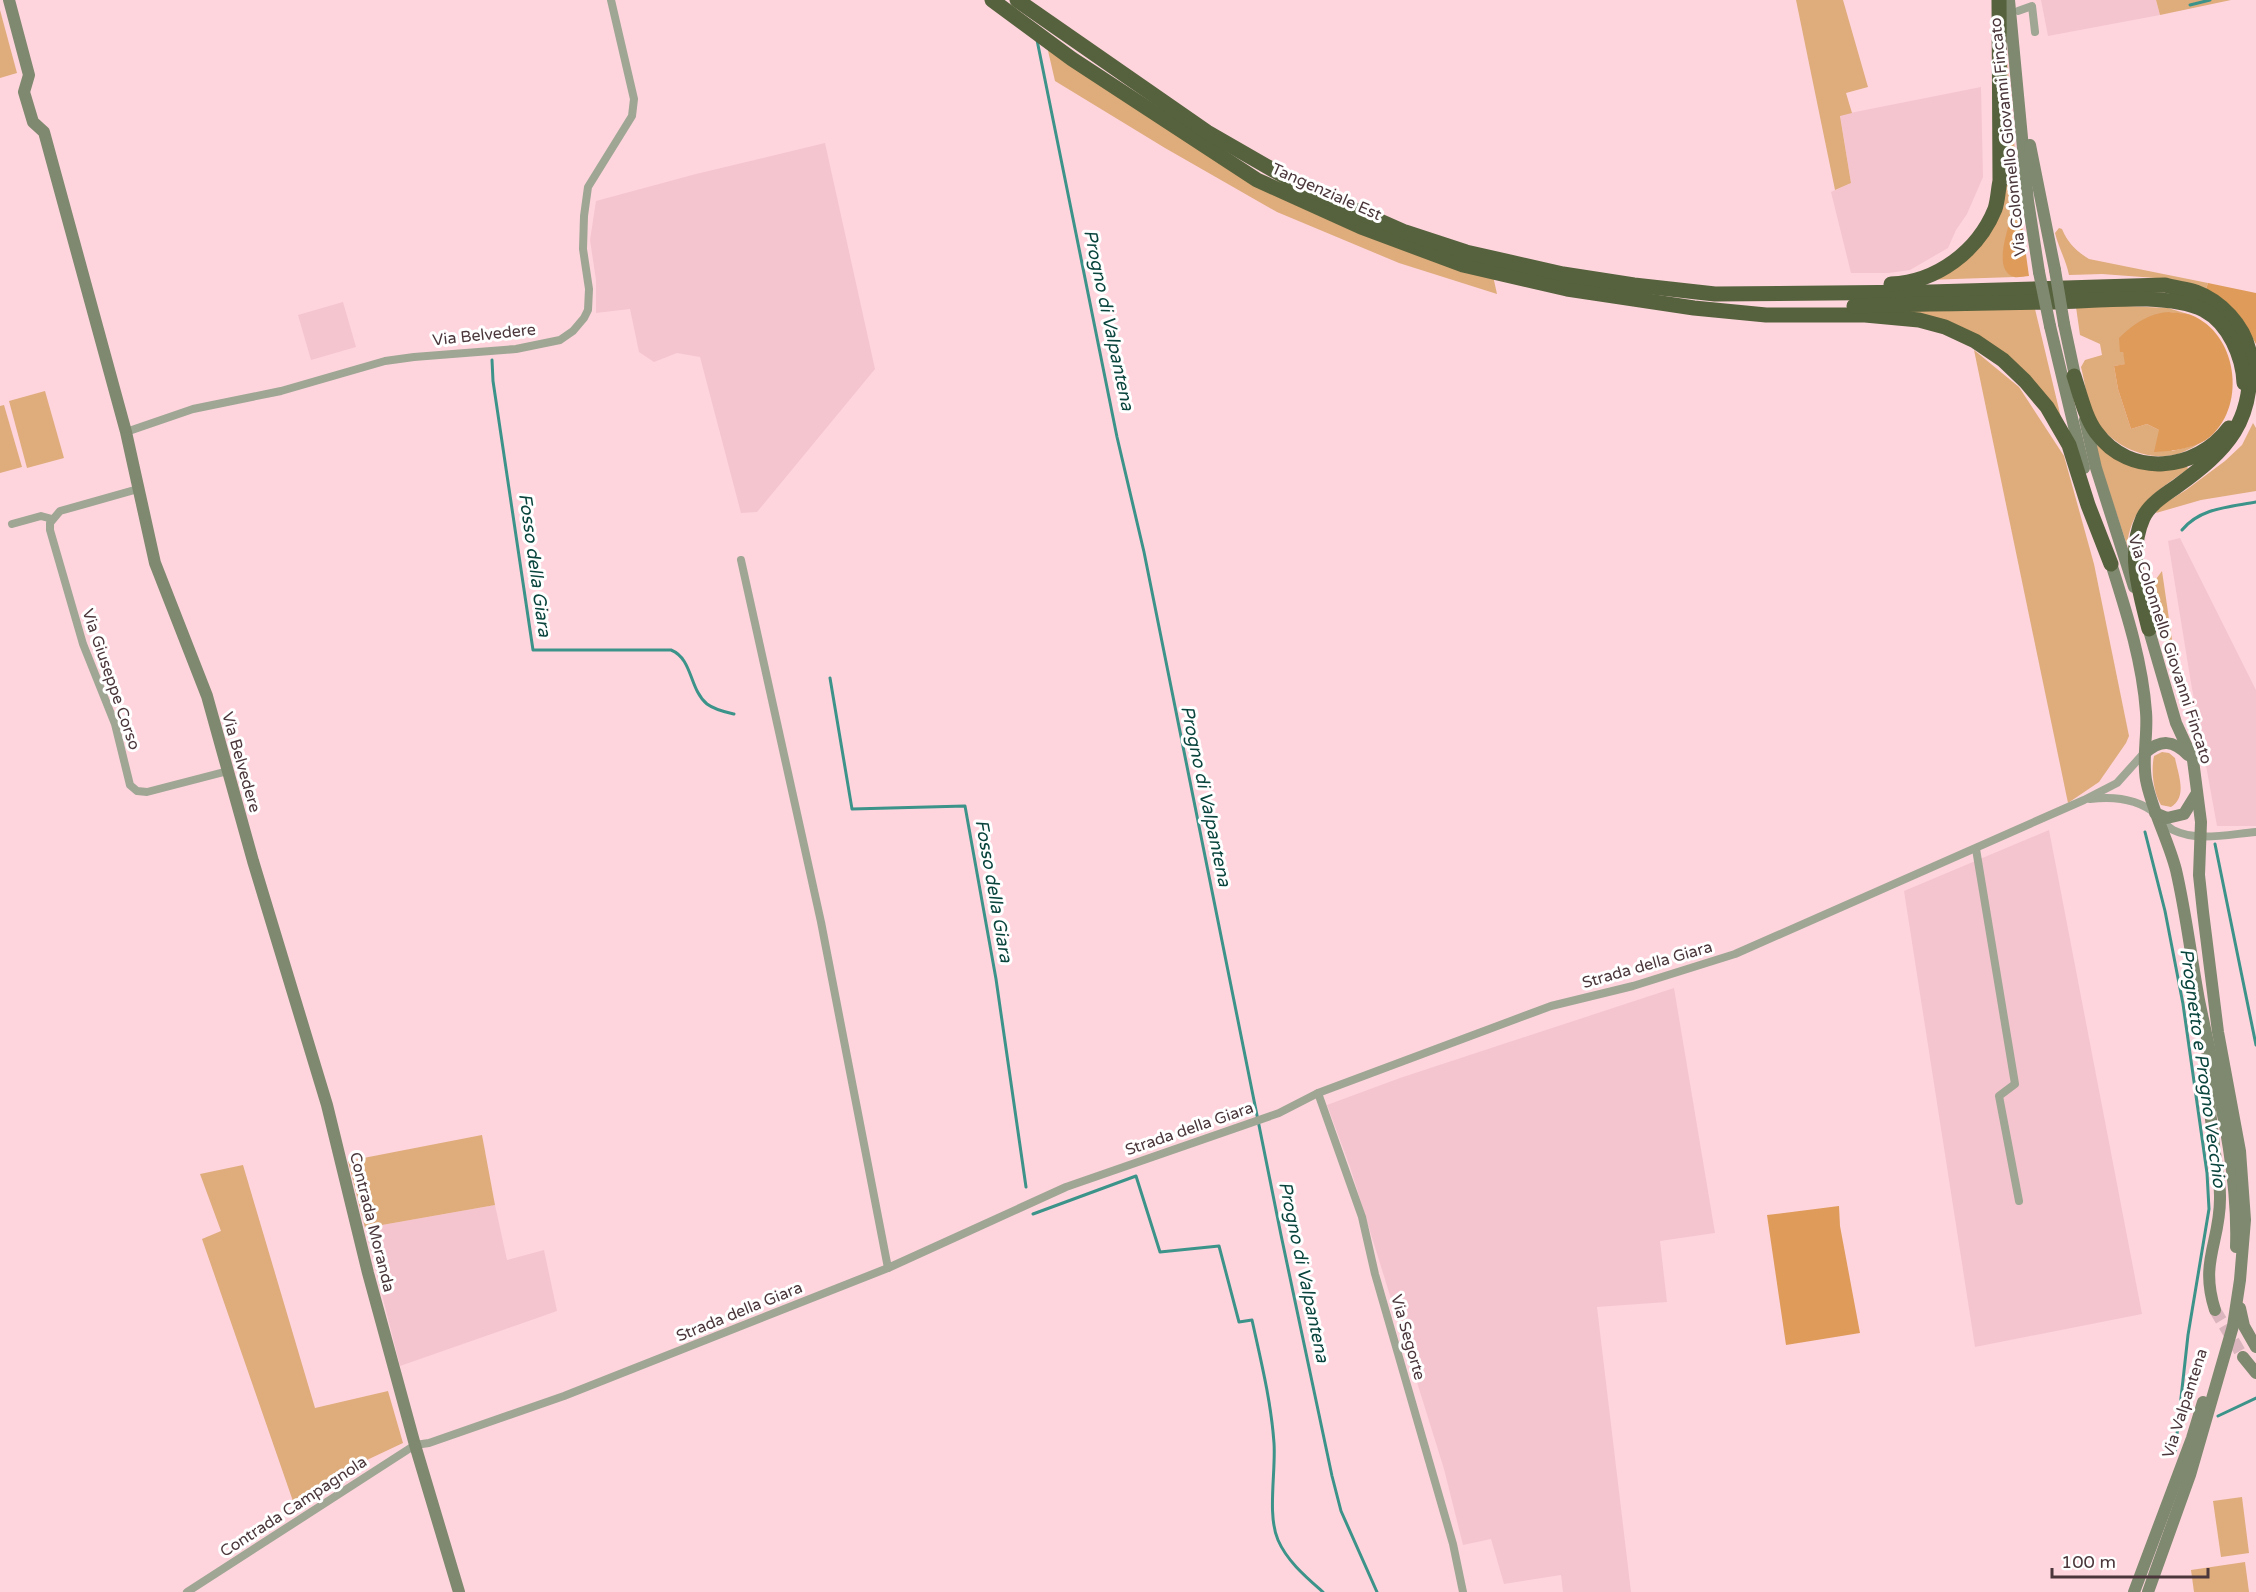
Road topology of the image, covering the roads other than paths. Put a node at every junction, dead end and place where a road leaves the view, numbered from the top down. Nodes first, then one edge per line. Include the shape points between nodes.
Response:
1 (9, 0) edge
2 (611, 0) edge
3 (992, 0) edge
4 (1017, 0) edge
5 (1999, 0) edge
6 (2009, 0) edge
7 (2017, 5) edge
8 (2035, 32) dead end
9 (1715, 294) junction
10 (1694, 308) junction
11 (2074, 376) junction
12 (126, 432) junction
13 (138, 489) junction
14 (52, 519) junction
15 (12, 524) dead end
16 (741, 560) dead end
17 (2111, 564) junction
18 (2149, 629) junction
19 (2145, 753) junction
20 (2193, 760) junction
21 (228, 771) junction
22 (2198, 792) junction
23 (2084, 800) junction
24 (2155, 813) junction
25 (2256, 832) edge
26 (2201, 836) junction
27 (1976, 849) junction
28 (253, 861) joint
29 (2195, 980) junction
30 (1318, 1093) junction
31 (2019, 1201) dead end
32 (2235, 1218) joint
33 (2244, 1239) junction
34 (888, 1268) junction
35 (2215, 1310) tunnel mouth
36 (2256, 1347) edge
37 (2243, 1357) tunnel mouth
38 (2256, 1374) edge
39 (415, 1445) junction
40 (2148, 1590) edge
41 (187, 1592) edge
42 (459, 1592) edge
43 (1463, 1592) edge
44 (2133, 1592) edge

1 - 12 main road, Via Belvedere via 29,75 24,92 33,122 44,132
2 - 12 street, Via Belvedere via 634,99 632,116 588,187 584,249 589,297 585,318 573,331 560,340 516,349 407,358 364,366 281,391 193,409
3 - 10 highway, Tangenziale Est via 1072,59 1257,180 1361,227 1463,265 1567,289
4 - 9 highway, Tangenziale Est via 1207,132 1301,186 1405,232 1466,252 1563,274
5 - 9 highway via 2000,181 1995,207 1971,248 1952,264 1904,284
6 - 17 main road, Via Colonnello Giovanni Fincato, bridge via 2028,201 2040,272 2069,413
7 - 8 street via 2032,6
7 - 11 main road, Via Colonnello Giovanni Fincato, bridge via 2031,153
9 - 18 highway via 2165,285 2197,292 2216,303 2234,320 2247,342 2253,391 2237,435 2221,453 2144,514 2135,536 2135,550
10 - 11 highway via 2162,300 2206,311 2219,323 2236,346 2244,387 2239,410 2221,439 2190,459 2157,464 2116,452 2096,432
10 - 17 highway via 1766,315 1865,315 1919,320 1975,341 2003,360 2047,407 2069,445
11 - 18 main road, Via Colonnello Giovanni Fincato via 2096,468
12 - 13 main road, Via Belvedere
13 - 14 street via 60,511
13 - 21 main road, Via Belvedere via 154,563 207,696
14 - 15 street via 41,516
14 - 21 street, Via Giuseppe Corso via 50,530 82,644 115,724 130,785 147,792
16 - 34 street via 821,922
17 - 19 main road, Via Colonnello Giovanni Fincato via 2140,667 2146,712
18 - 20 main road, Via Colonnello Giovanni Fincato via 2176,723
19 - 20 main road via 2170,742
19 - 23 street, Strada della Giara via 2117,783
19 - 24 main road, Via Colonnello Giovanni Fincato via 2146,779
20 - 22 main road, Via Colonnello Giovanni Fincato
21 - 28 main road, Via Belvedere
22 - 24 main road via 2184,814 2167,818
22 - 26 main road, Via Colonnello Giovanni Fincato
23 - 24 street, Strada della Giara via 2124,798
23 - 27 street, Strada della Giara
24 - 26 street, Strada della Giara via 2174,830
24 - 29 main road, Via Colonnello Giovanni Fincato via 2176,870
25 - 26 street, Strada della Giara
26 - 33 main road, Via Colonnello Giovanni Fincato via 2199,875 2218,1032 2240,1151
27 - 30 street, Strada della Giara via 1735,954 1633,986 1551,1006
27 - 31 street via 2015,1084 2000,1096
28 - 39 main road, Contrada Moranda via 327,1105
29 - 32 main road, Via Colonnello Giovanni Fincato via 2223,1119
29 - 35 main road via 2220,1182 2220,1212 2208,1277
30 - 34 street, Strada della Giara via 1279,1113 1066,1186
30 - 43 street, Via Segorte via 1362,1217
32 - 44 main road, Via Valpantena via 2234,1282 2222,1340 2192,1438
33 - 36 main road via 2247,1257 2241,1318
33 - 40 main road, Via Colonnello Giovanni Fincato via 2233,1326 2190,1475
34 - 39 street, Strada della Giara via 564,1396
37 - 38 main road
39 - 41 street, Contrada Campagnola
39 - 42 main road, Contrada Moranda

